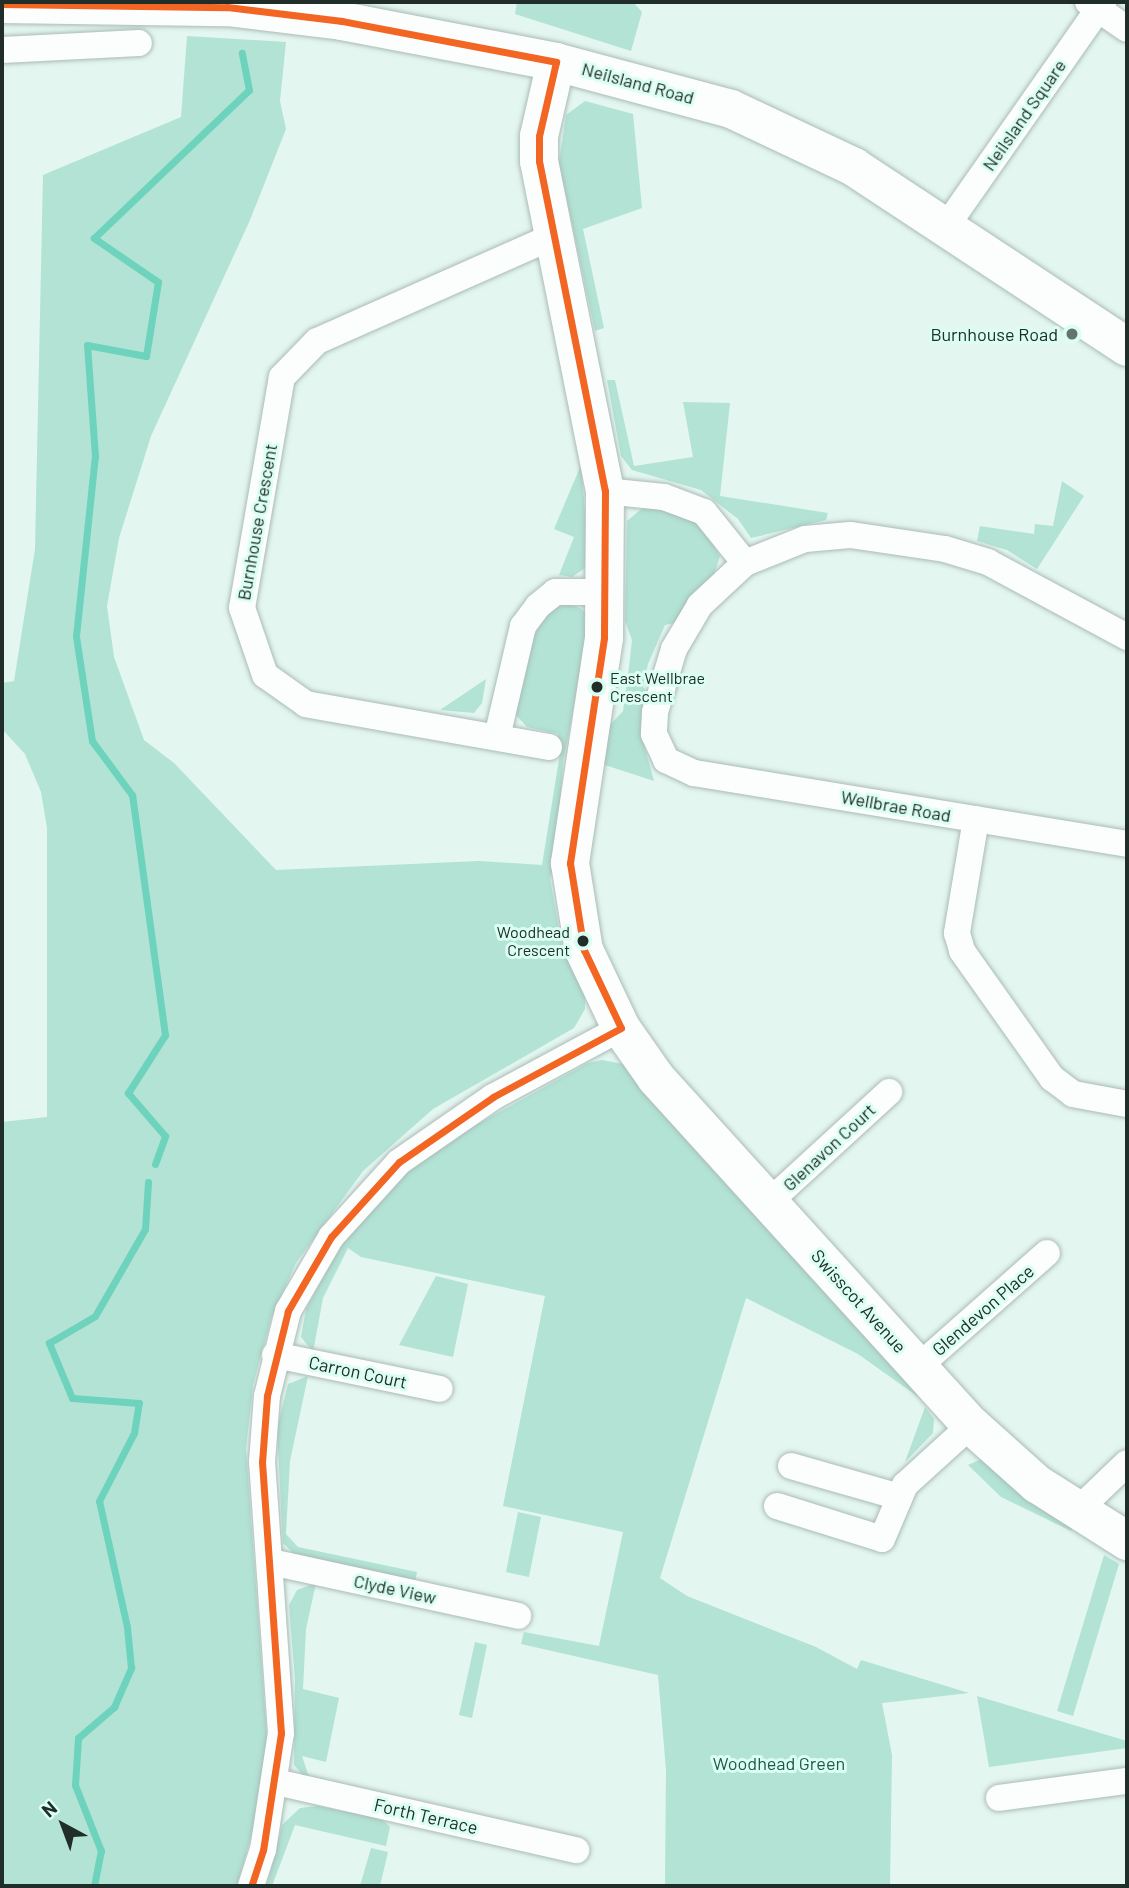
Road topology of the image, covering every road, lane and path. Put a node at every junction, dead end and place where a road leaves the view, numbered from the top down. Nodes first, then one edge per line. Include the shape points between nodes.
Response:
1 (2, 4) edge
2 (1096, 4) edge
3 (1127, 29) edge
4 (138, 43) dead end
5 (2, 50) edge
6 (556, 62) junction
7 (946, 228) junction
8 (552, 237) junction
9 (1127, 347) edge
10 (606, 491) junction
11 (745, 563) junction
12 (606, 592) junction
13 (1127, 637) edge
14 (497, 737) junction
15 (550, 747) dead end
16 (976, 820) junction
17 (1127, 844) edge
18 (621, 1028) junction
19 (889, 1092) dead end
20 (1127, 1104) edge
21 (769, 1202) junction
22 (1047, 1253) dead end
23 (275, 1355) junction
24 (918, 1367) junction
25 (440, 1389) dead end
26 (971, 1425) junction
27 (1127, 1463) edge
28 (790, 1466) dead end
29 (899, 1497) junction
30 (777, 1506) dead end
31 (1077, 1511) junction
32 (1127, 1541) edge
33 (271, 1562) junction
34 (518, 1616) dead end
35 (1127, 1781) edge
36 (276, 1782) junction
37 (999, 1798) dead end
38 (576, 1850) dead end
39 (251, 1886) edge

1 - 6 street, Neilsland Road via 227,7 444,37
2 - 3 street
2 - 7 street, Neilsland Square
4 - 5 street
6 - 7 street, Neilsland Road via 731,109 787,132 854,167
6 - 8 street via 539,136
7 - 9 street, Neilsland Road
8 - 10 street
8 - 14 street, Burnhouse Crescent via 317,341 282,377 242,608 265,674 306,704
10 - 11 street via 664,497 705,512
10 - 12 street
11 - 13 street via 805,539 850,535 945,549 1028,581
11 - 16 street, Wellbrae Road via 700,605 674,649 655,712 654,734 666,760 694,773
12 - 14 street via 555,592 538,606 523,626
12 - 18 street via 604,638 570,863 584,950
14 - 15 street, Burnhouse Crescent
16 - 17 street, Wellbrae Road
16 - 20 street via 957,933 962,951 1052,1078 1073,1094
18 - 21 street, Swisscot Avenue via 694,1124
18 - 23 street via 493,1097 427,1139 380,1179 350,1212 306,1278 288,1311
19 - 21 street, Glenavon Court
21 - 24 street, Swisscot Avenue
22 - 24 street, Glendevon Place
23 - 25 street, Carron Court
23 - 33 street via 262,1462
24 - 26 street, Swisscot Avenue
26 - 29 street via 905,1485
26 - 31 street, Swisscot Avenue via 1037,1484
27 - 31 street
28 - 29 street
29 - 30 street via 882,1539
31 - 32 street, Swisscot Avenue
33 - 34 street, Clyde View
33 - 36 street via 280,1677
35 - 37 street
36 - 38 street, Forth Terrace
36 - 39 street

